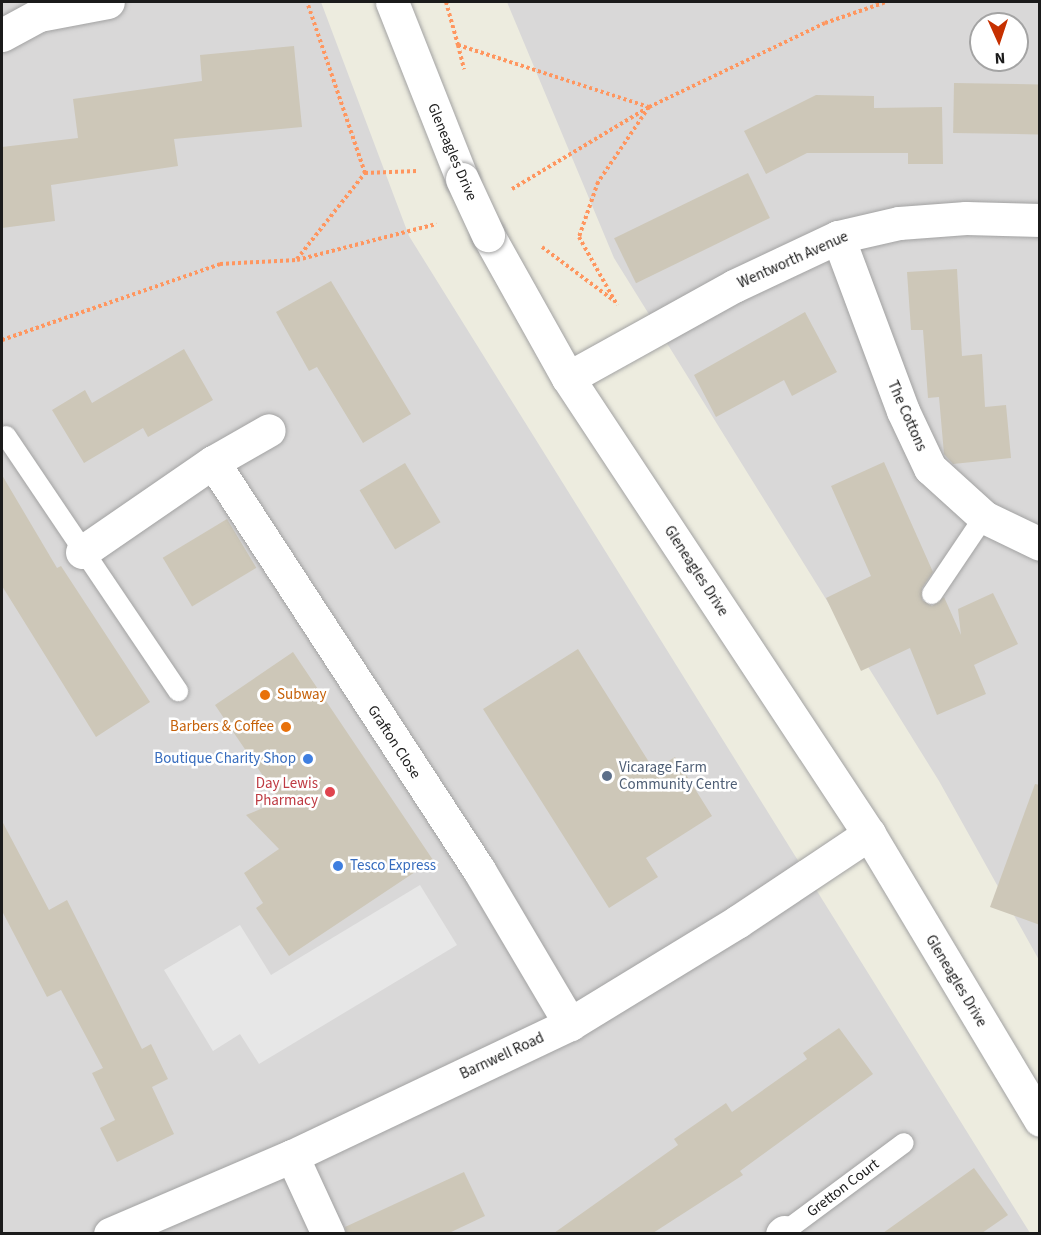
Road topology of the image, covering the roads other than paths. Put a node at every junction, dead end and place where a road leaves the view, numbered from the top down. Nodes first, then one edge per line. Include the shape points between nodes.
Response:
1 (108, 2) edge
2 (392, 2) edge
3 (37, 8) edge
4 (2, 35) edge
5 (1040, 220) edge
6 (838, 237) junction
7 (568, 378) junction
8 (269, 430) dead end
9 (6, 436) dead end
10 (213, 462) junction
11 (984, 517) junction
12 (1040, 544) edge
13 (82, 552) junction
14 (932, 594) dead end
15 (178, 691) dead end
16 (869, 834) junction
17 (570, 1024) junction
18 (1040, 1120) edge
19 (904, 1143) dead end
20 (292, 1155) junction
21 (110, 1233) edge
22 (328, 1233) edge
23 (783, 1233) edge

1 - 3 street
2 - 7 street, Gleneagles Drive, bridge via 459,174 488,236
3 - 4 street
5 - 6 street, Wentworth Avenue via 966,218 899,223
6 - 7 street, Wentworth Avenue via 734,286
6 - 11 street, The Cottons via 903,411 930,468
7 - 16 street, Gleneagles Drive
8 - 10 street
9 - 13 lane
10 - 13 street
10 - 17 street, Grafton Close via 478,870
11 - 12 street, The Cottons
11 - 14 lane
13 - 15 lane
16 - 17 street, Barnwell Road via 737,922
16 - 18 street, Gleneagles Drive
17 - 20 street, Barnwell Road
19 - 23 lane, Gretton Court
20 - 21 street, Barnwell Road
20 - 22 street

